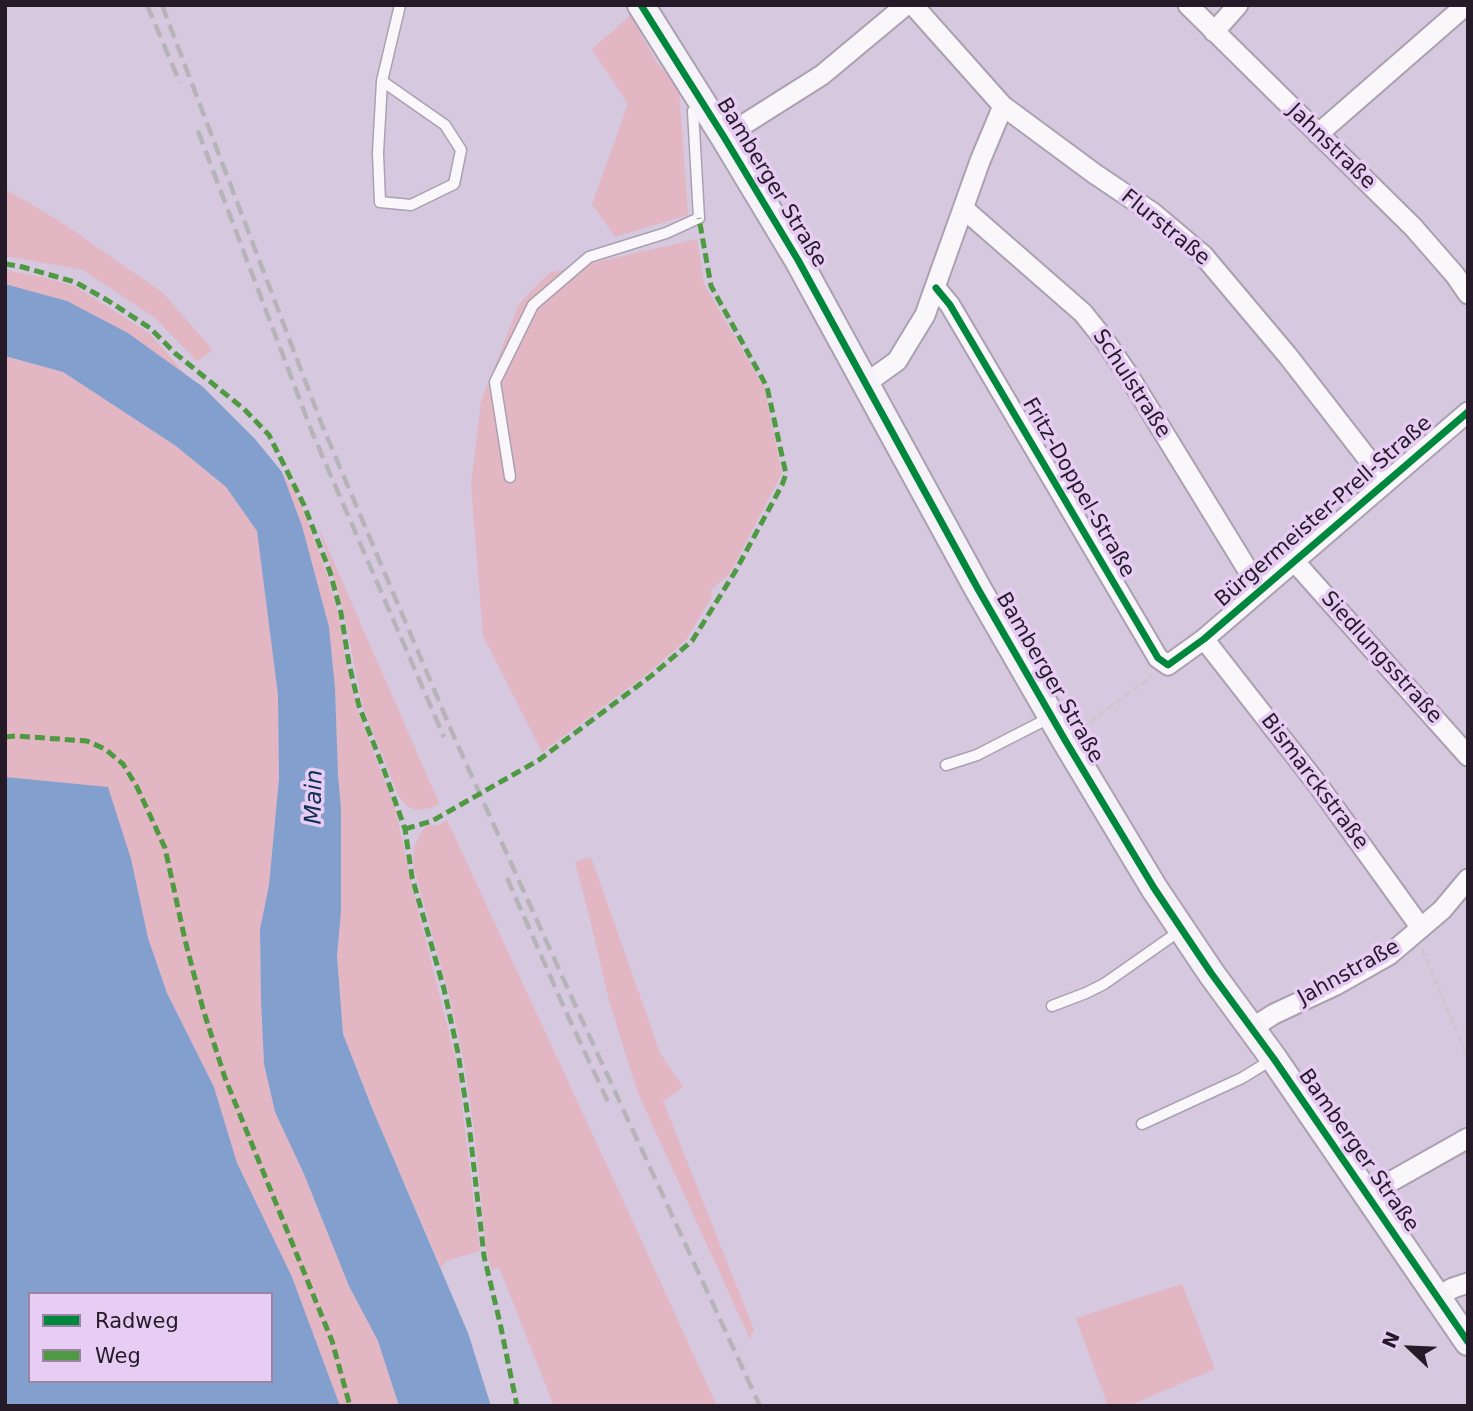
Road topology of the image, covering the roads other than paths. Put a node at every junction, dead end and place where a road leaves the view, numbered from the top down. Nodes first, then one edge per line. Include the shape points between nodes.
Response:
1 (400, 5) edge
2 (641, 5) edge
3 (906, 5) edge
4 (913, 5) edge
5 (1188, 5) edge
6 (1238, 5) edge
7 (1465, 5) edge
8 (1214, 32) junction
9 (382, 81) junction
10 (701, 100) junction
11 (1003, 106) junction
12 (1318, 134) junction
13 (724, 136) junction
14 (964, 209) junction
15 (936, 288) junction
16 (1468, 294) edge
17 (865, 384) junction
18 (1468, 412) edge
19 (510, 477) dead end
20 (1385, 481) junction
21 (1294, 561) junction
22 (1259, 590) junction
23 (1204, 639) junction
24 (1051, 717) junction
25 (1468, 756) edge
26 (946, 765) dead end
27 (1468, 879) edge
28 (1182, 930) junction
29 (1418, 931) junction
30 (1052, 1006) dead end
31 (1252, 1028) junction
32 (1274, 1059) junction
33 (1142, 1124) dead end
34 (1468, 1138) edge
35 (1367, 1195) junction
36 (1468, 1283) edge
37 (1437, 1296) junction
38 (1468, 1342) edge

1 - 9 lane
2 - 10 street, Bamberger Straße
3 - 13 street via 822,75
4 - 11 street, Flurstraße
5 - 8 street, Jahnstraße
6 - 8 street
7 - 12 street
8 - 12 street, Jahnstraße
9 - 9 lane via 445,125 461,150 454,184 411,205 380,202
10 - 13 street, Bamberger Straße
10 - 19 lane via 693,111 699,218 589,257 533,305 495,382
11 - 14 street
11 - 20 street, Flurstraße via 1153,213 1203,255 1289,356
12 - 16 street, Jahnstraße via 1413,227
13 - 17 street, Bamberger Straße
14 - 15 street
14 - 22 street, Schulstraße via 1083,313 1103,338
15 - 17 street via 897,361
15 - 23 street, Fritz-Doppel-Straße via 1158,658 1168,664
17 - 24 street, Bamberger Straße
18 - 20 street, Bürgermeister-Prell-Straße
20 - 21 street, Bürgermeister-Prell-Straße
21 - 22 street, Bürgermeister-Prell-Straße
21 - 25 street, Siedlungsstraße
22 - 23 street, Bürgermeister-Prell-Straße
23 - 29 street, Bismarckstraße via 1318,785
24 - 26 lane via 977,755
24 - 28 street, Bamberger Straße
27 - 29 street, Jahnstraße
28 - 30 lane via 1104,984
28 - 31 street, Bamberger Straße
29 - 31 street, Jahnstraße via 1389,956
31 - 32 street, Bamberger Straße
32 - 33 lane
32 - 35 street, Bamberger Straße
34 - 35 street
35 - 37 street, Bamberger Straße
36 - 37 street
37 - 38 street, Bamberger Straße

